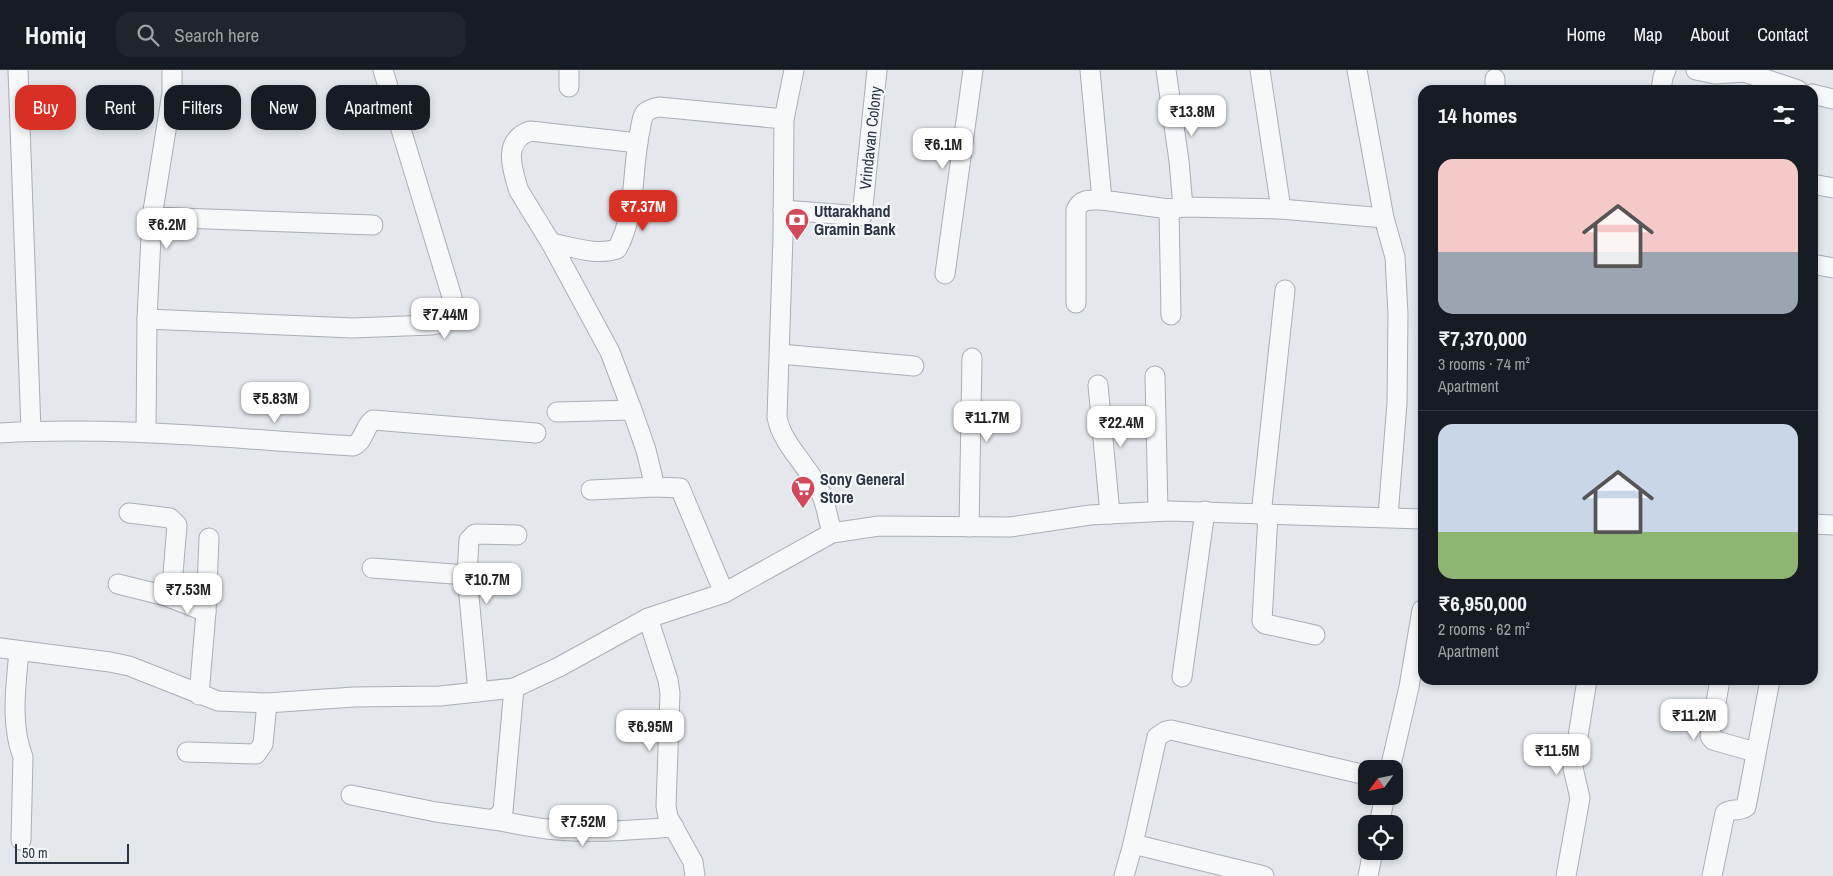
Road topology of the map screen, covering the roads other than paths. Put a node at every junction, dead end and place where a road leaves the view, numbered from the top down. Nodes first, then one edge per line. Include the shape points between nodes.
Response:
1 (18, 70) edge
2 (172, 70) edge
3 (383, 70) edge
4 (794, 70) edge
5 (877, 70) edge
6 (973, 70) edge
7 (1090, 70) edge
8 (1166, 70) edge
9 (1260, 70) edge
10 (1357, 70) edge
11 (1666, 70) edge
12 (1696, 70) edge
13 (1744, 71) edge
14 (1662, 85) edge
15 (1784, 85) edge
16 (1818, 95) edge
17 (1833, 99) edge
18 (784, 119) junction
19 (638, 143) junction
20 (1818, 185) edge
21 (1833, 188) edge
22 (1102, 200) junction
23 (1176, 208) junction
24 (1281, 209) junction
25 (783, 210) junction
26 (152, 217) junction
27 (1384, 218) junction
28 (373, 225) dead end
29 (551, 242) junction
30 (1818, 265) edge
31 (1833, 268) edge
32 (946, 274) dead end
33 (1285, 290) dead end
34 (1076, 303) dead end
35 (1172, 315) dead end
36 (147, 319) junction
37 (780, 354) junction
38 (972, 358) dead end
39 (914, 366) dead end
40 (1155, 376) dead end
41 (1098, 385) dead end
42 (632, 410) junction
43 (557, 412) dead end
44 (31, 431) junction
45 (146, 432) junction
46 (0, 433) edge
47 (536, 433) dead end
48 (655, 487) junction
49 (591, 490) dead end
50 (1158, 511) junction
51 (1206, 511) junction
52 (129, 513) dead end
53 (1110, 514) junction
54 (1265, 515) junction
55 (1388, 516) junction
56 (1418, 519) edge
57 (1818, 524) edge
58 (1833, 525) edge
59 (969, 527) junction
60 (832, 533) junction
61 (517, 535) dead end
62 (209, 538) dead end
63 (372, 568) dead end
64 (467, 575) junction
65 (118, 584) dead end
66 (724, 593) junction
67 (172, 598) junction
68 (206, 612) junction
69 (648, 618) junction
70 (1315, 635) dead end
71 (1418, 636) edge
72 (0, 648) edge
73 (19, 651) junction
74 (1182, 677) dead end
75 (1586, 685) edge
76 (1719, 685) edge
77 (1769, 685) edge
78 (514, 688) junction
79 (478, 692) junction
80 (199, 695) junction
81 (267, 703) junction
82 (186, 752) dead end
83 (1755, 752) junction
84 (1392, 760) edge
85 (1358, 773) edge
86 (351, 796) dead end
87 (494, 820) junction
88 (674, 827) junction
89 (21, 840) dead end
90 (1133, 844) junction
91 (1371, 860) edge
92 (695, 876) edge
93 (1124, 876) edge
94 (1264, 876) edge
95 (1368, 876) edge
96 (1566, 876) edge
97 (1712, 876) edge

1 - 44 street
2 - 26 street via 172,92
3 - 36 street via 452,297 451,319 432,325 352,328
4 - 18 street
5 - 25 street, Vrindavan Colony via 862,216
6 - 32 street
7 - 22 street
8 - 23 street via 1178,162
9 - 24 street
10 - 27 street
11 - 14 street
12 - 13 street via 1715,74
13 - 15 street
16 - 17 street
18 - 19 street via 659,107 645,114
18 - 25 street
19 - 29 street via 628,221 617,249 598,252
19 - 29 street via 530,131 520,135 511,156 516,182
20 - 21 street
22 - 23 street
22 - 34 street via 1084,200 1076,210
23 - 24 street
23 - 35 street
24 - 27 street
25 - 37 street
26 - 28 street
26 - 36 street
27 - 55 street via 1394,257 1398,314 1397,403
29 - 42 street via 610,352
30 - 31 street
33 - 54 street
36 - 45 street
37 - 39 street
37 - 60 street via 779,426 821,492
38 - 59 street
40 - 50 street
41 - 53 street
42 - 43 street
42 - 48 street
44 - 45 street
44 - 46 street
45 - 47 street via 353,446 360,442 373,420
48 - 49 street
48 - 66 street via 681,489
50 - 51 street
50 - 53 street
51 - 54 street
51 - 74 street
52 - 67 street via 170,518 177,525
53 - 59 street via 1010,527
54 - 55 street
54 - 70 street via 1262,621
55 - 56 street
57 - 58 street
59 - 60 street via 879,526
60 - 66 street
61 - 64 street via 475,534 470,537
62 - 68 street
63 - 64 street
64 - 79 street
65 - 67 street
66 - 69 street
67 - 68 street
68 - 80 street
69 - 78 street
69 - 88 street via 670,693 666,806
71 - 84 street via 1410,687
72 - 73 street
73 - 80 street via 129,666
73 - 89 street via 15,723 23,757
75 - 96 street via 1573,768 1580,798
76 - 83 street via 1710,736 1713,740
77 - 83 street
78 - 79 street
78 - 87 street via 503,811
79 - 81 street
80 - 81 street via 218,702
81 - 82 street via 264,744 256,754
83 - 97 street via 1746,807 1725,812
85 - 90 street via 1166,731 1158,737
86 - 87 street
87 - 88 street via 565,831
88 - 92 street via 693,862
90 - 93 street
90 - 94 street
91 - 95 street

